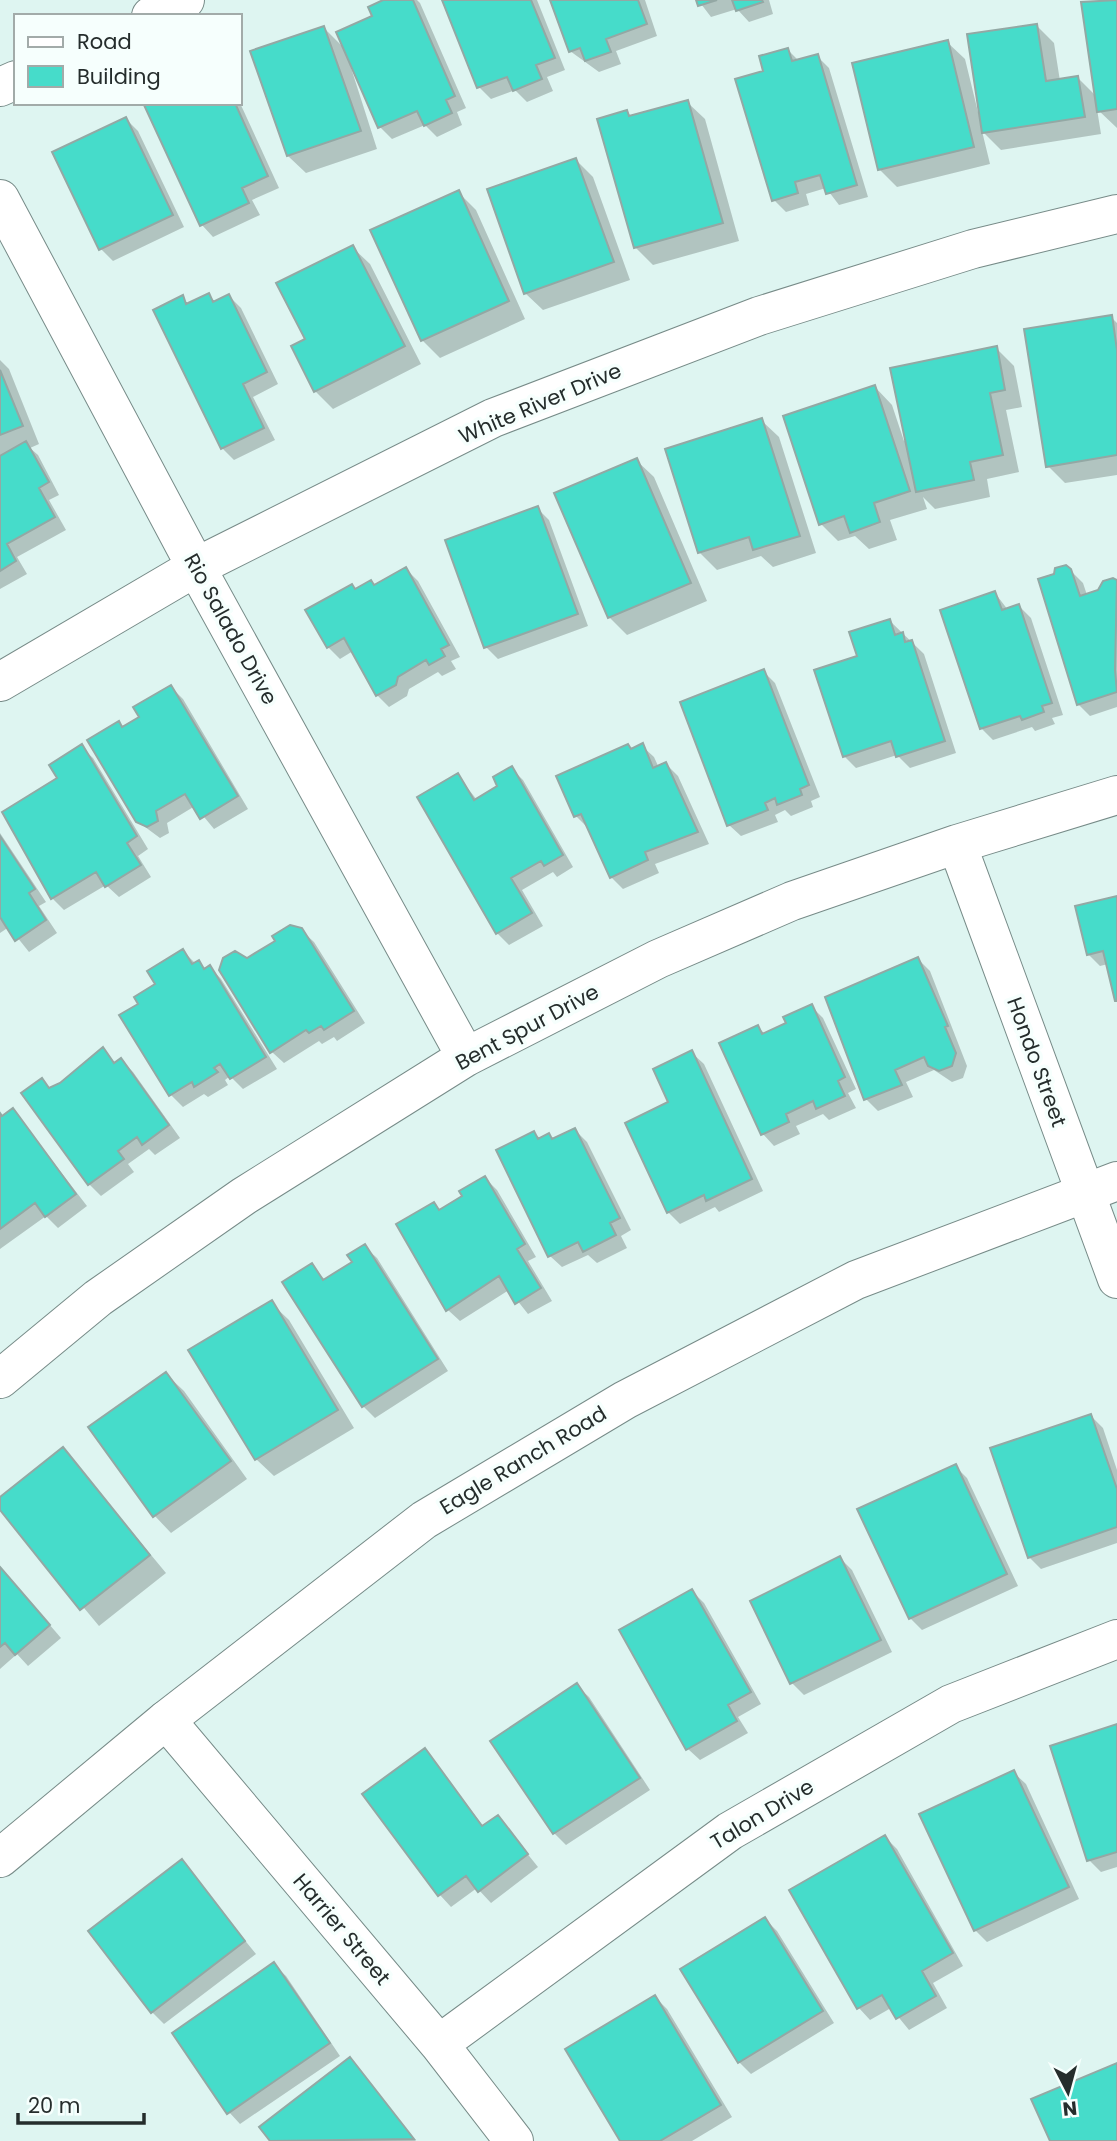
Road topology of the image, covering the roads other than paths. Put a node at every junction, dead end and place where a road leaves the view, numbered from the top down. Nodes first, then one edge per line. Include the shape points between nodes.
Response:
1 (184, 0) edge
2 (155, 14) edge
3 (0, 199) edge
4 (1117, 214) edge
5 (196, 567) junction
6 (0, 682) edge
7 (1117, 796) edge
8 (957, 844) junction
9 (466, 1057) junction
10 (1101, 1187) edge
11 (1117, 1279) edge
12 (0, 1379) edge
13 (1117, 1639) edge
14 (166, 1720) junction
15 (0, 1858) edge
16 (439, 2044) junction
17 (514, 2141) edge

1 - 2 street
3 - 5 street, Rio Salado Drive
4 - 5 street, White River Drive via 974,250 759,316 493,418
5 - 6 street, White River Drive
5 - 9 street, Rio Salado Drive
7 - 8 street, Bent Spur Drive
8 - 9 street, Bent Spur Drive via 792,901 670,954
8 - 10 street, Hondo Street
9 - 12 street, Bent Spur Drive via 244,1196 98,1298
10 - 11 street, Hondo Street
10 - 14 street, Eagle Ranch Road via 856,1280 625,1400 424,1520
13 - 16 street, Talon Drive via 951,1703 730,1831
14 - 15 street, Eagle Ranch Road
14 - 16 street, Harrier Street
16 - 17 street, Harrier Street

